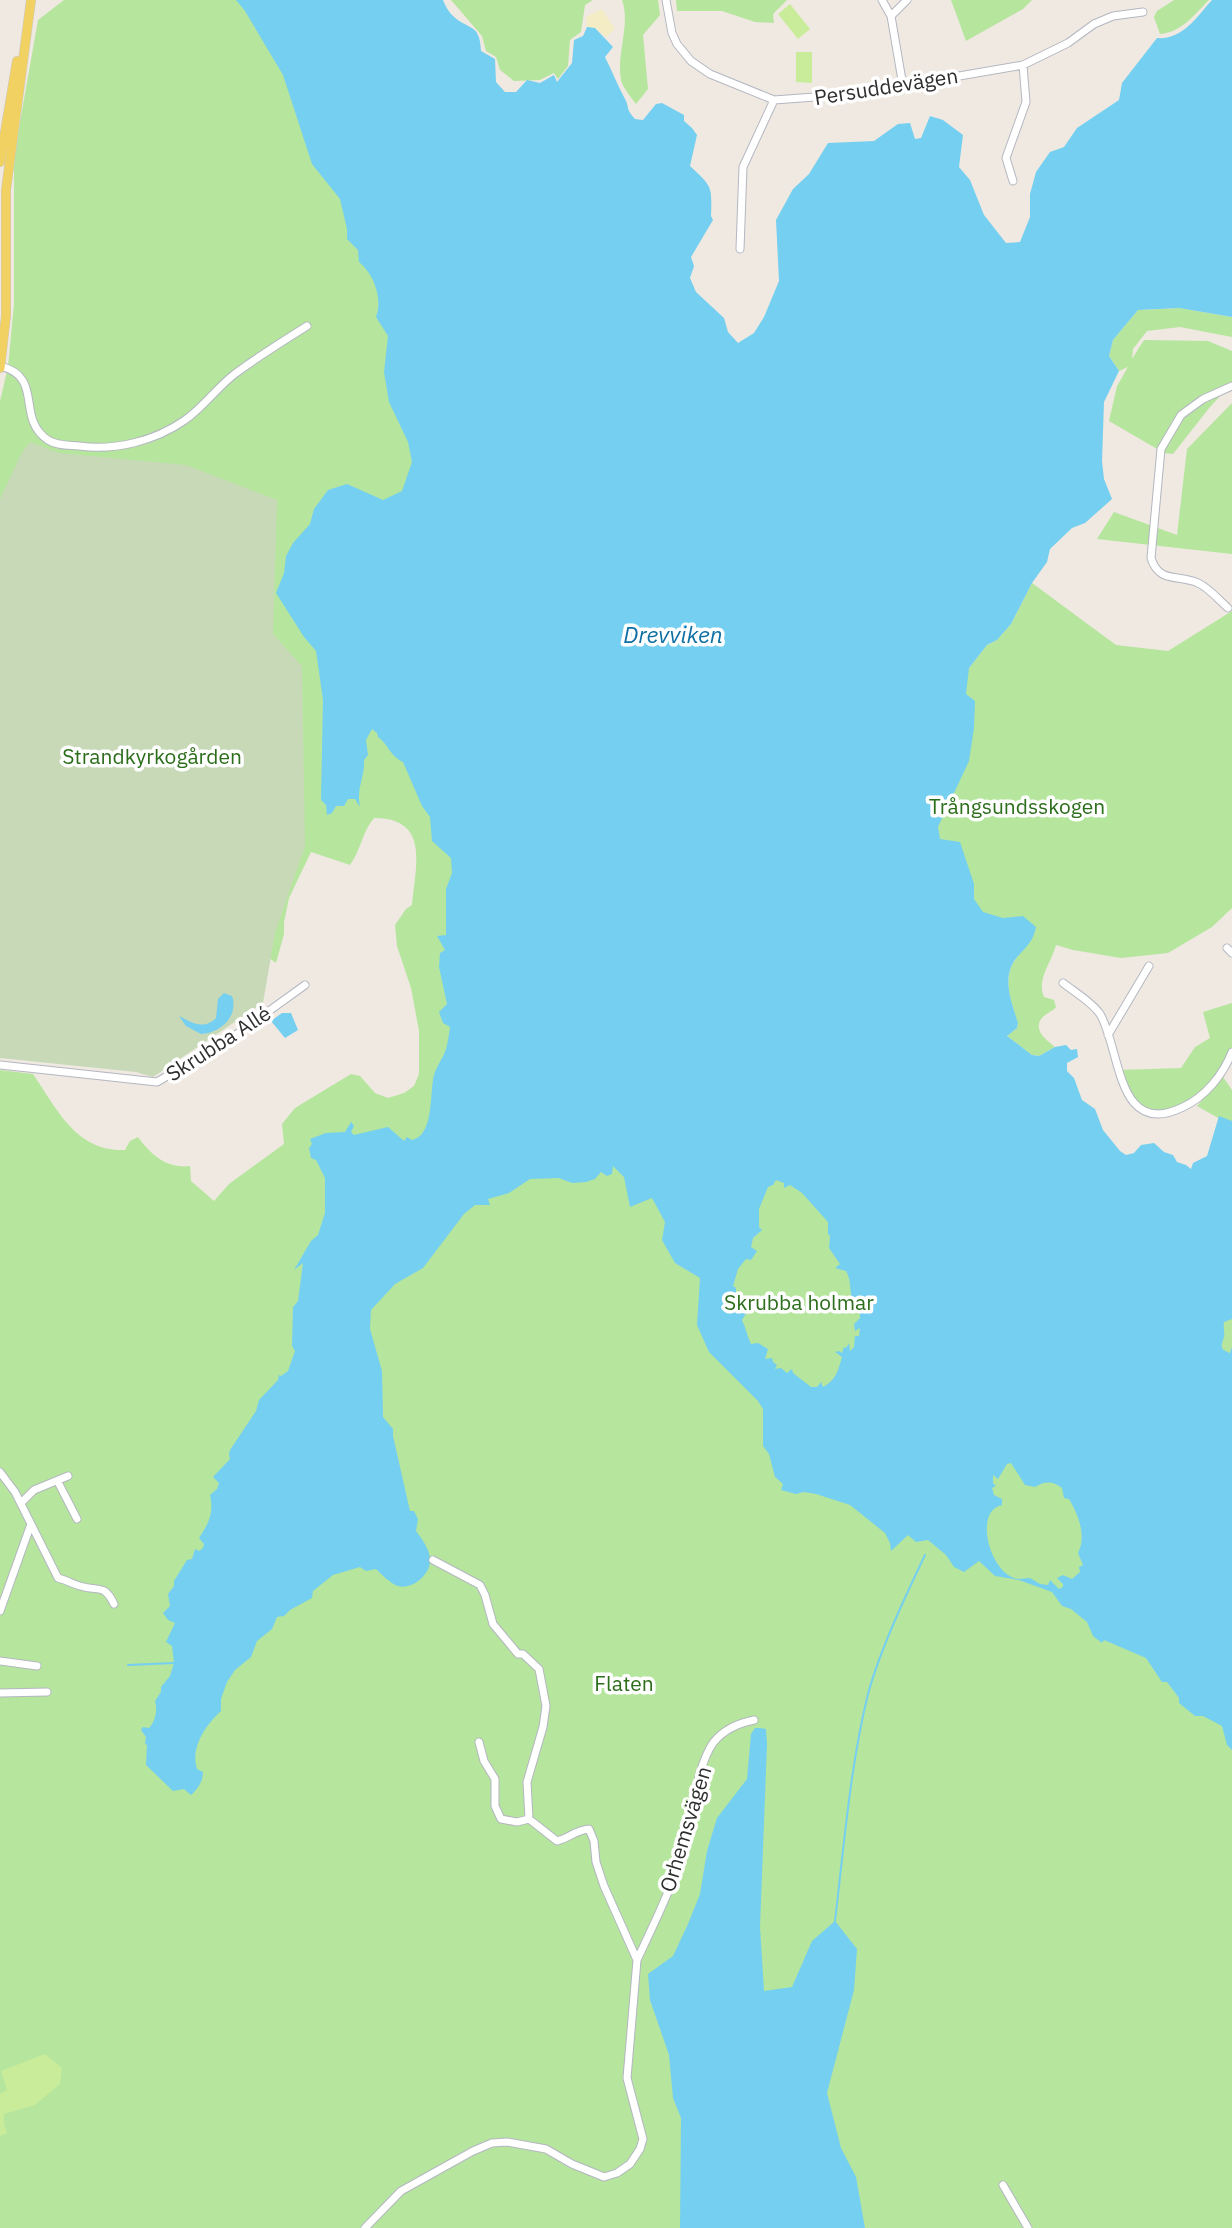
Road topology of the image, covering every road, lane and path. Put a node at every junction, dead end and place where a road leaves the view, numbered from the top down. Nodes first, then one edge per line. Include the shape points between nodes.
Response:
1 (29, 0) edge
2 (666, 0) edge
3 (882, 0) edge
4 (907, 0) edge
5 (1143, 12) dead end
6 (891, 16) junction
7 (1023, 65) junction
8 (903, 86) junction
9 (774, 100) junction
10 (0, 162) edge
11 (1013, 181) dead end
12 (3, 194) edge
13 (0, 248) edge
14 (740, 249) dead end
15 (307, 326) dead end
16 (0, 367) edge
17 (1232, 386) edge
18 (1228, 608) dead end
19 (1149, 966) dead end
20 (1063, 983) dead end
21 (305, 985) dead end
22 (1108, 1035) junction
23 (1232, 1052) edge
24 (0, 1065) edge
25 (0, 1472) edge
26 (68, 1476) dead end
27 (58, 1482) junction
28 (21, 1503) junction
29 (77, 1519) dead end
30 (32, 1524) junction
31 (433, 1560) dead end
32 (114, 1604) dead end
33 (0, 1611) edge
34 (0, 1661) edge
35 (37, 1666) dead end
36 (47, 1692) dead end
37 (0, 1693) edge
38 (754, 1720) dead end
39 (479, 1742) dead end
40 (529, 1819) junction
41 (638, 1960) junction
42 (1003, 2185) dead end
43 (365, 2228) edge
44 (1028, 2228) edge

1 - 10 main road
1 - 12 main road
2 - 9 street, Persuddevägen via 672,33 691,61 710,74
3 - 6 street
4 - 6 street
5 - 7 street, Persuddevägen via 1094,24
6 - 8 street
7 - 8 street, Persuddevägen
7 - 11 street via 1026,102 1006,158
8 - 9 street, Persuddevägen
9 - 14 street via 743,167
12 - 16 main road via 6,316
13 - 16 main road
15 - 16 street via 236,373 185,420 122,447 85,447 44,438 32,422 24,380 17,372
17 - 18 street via 1203,398 1181,415 1161,449 1151,558 1160,572 1198,583
19 - 22 street
20 - 22 street via 1096,1009
21 - 24 street, Skrubba Allé via 230,1040 157,1082
22 - 23 street via 1124,1090 1151,1115 1178,1110 1198,1098 1224,1070
25 - 28 street
26 - 27 street
27 - 28 street via 34,1490
27 - 29 street
28 - 30 street
30 - 32 street via 58,1578 82,1587 100,1587
30 - 33 street
31 - 40 street via 480,1585 493,1624 518,1654 539,1669 546,1706 527,1782
34 - 35 street
36 - 37 street
38 - 41 street, Orhemsvägen via 730,1728 712,1745 681,1856
39 - 40 street via 495,1779 495,1806 501,1819
40 - 41 street via 557,1841 589,1829 604,1886
41 - 43 street via 627,2078 643,2139 630,2164 604,2177 546,2149 492,2143 401,2191
42 - 44 street

